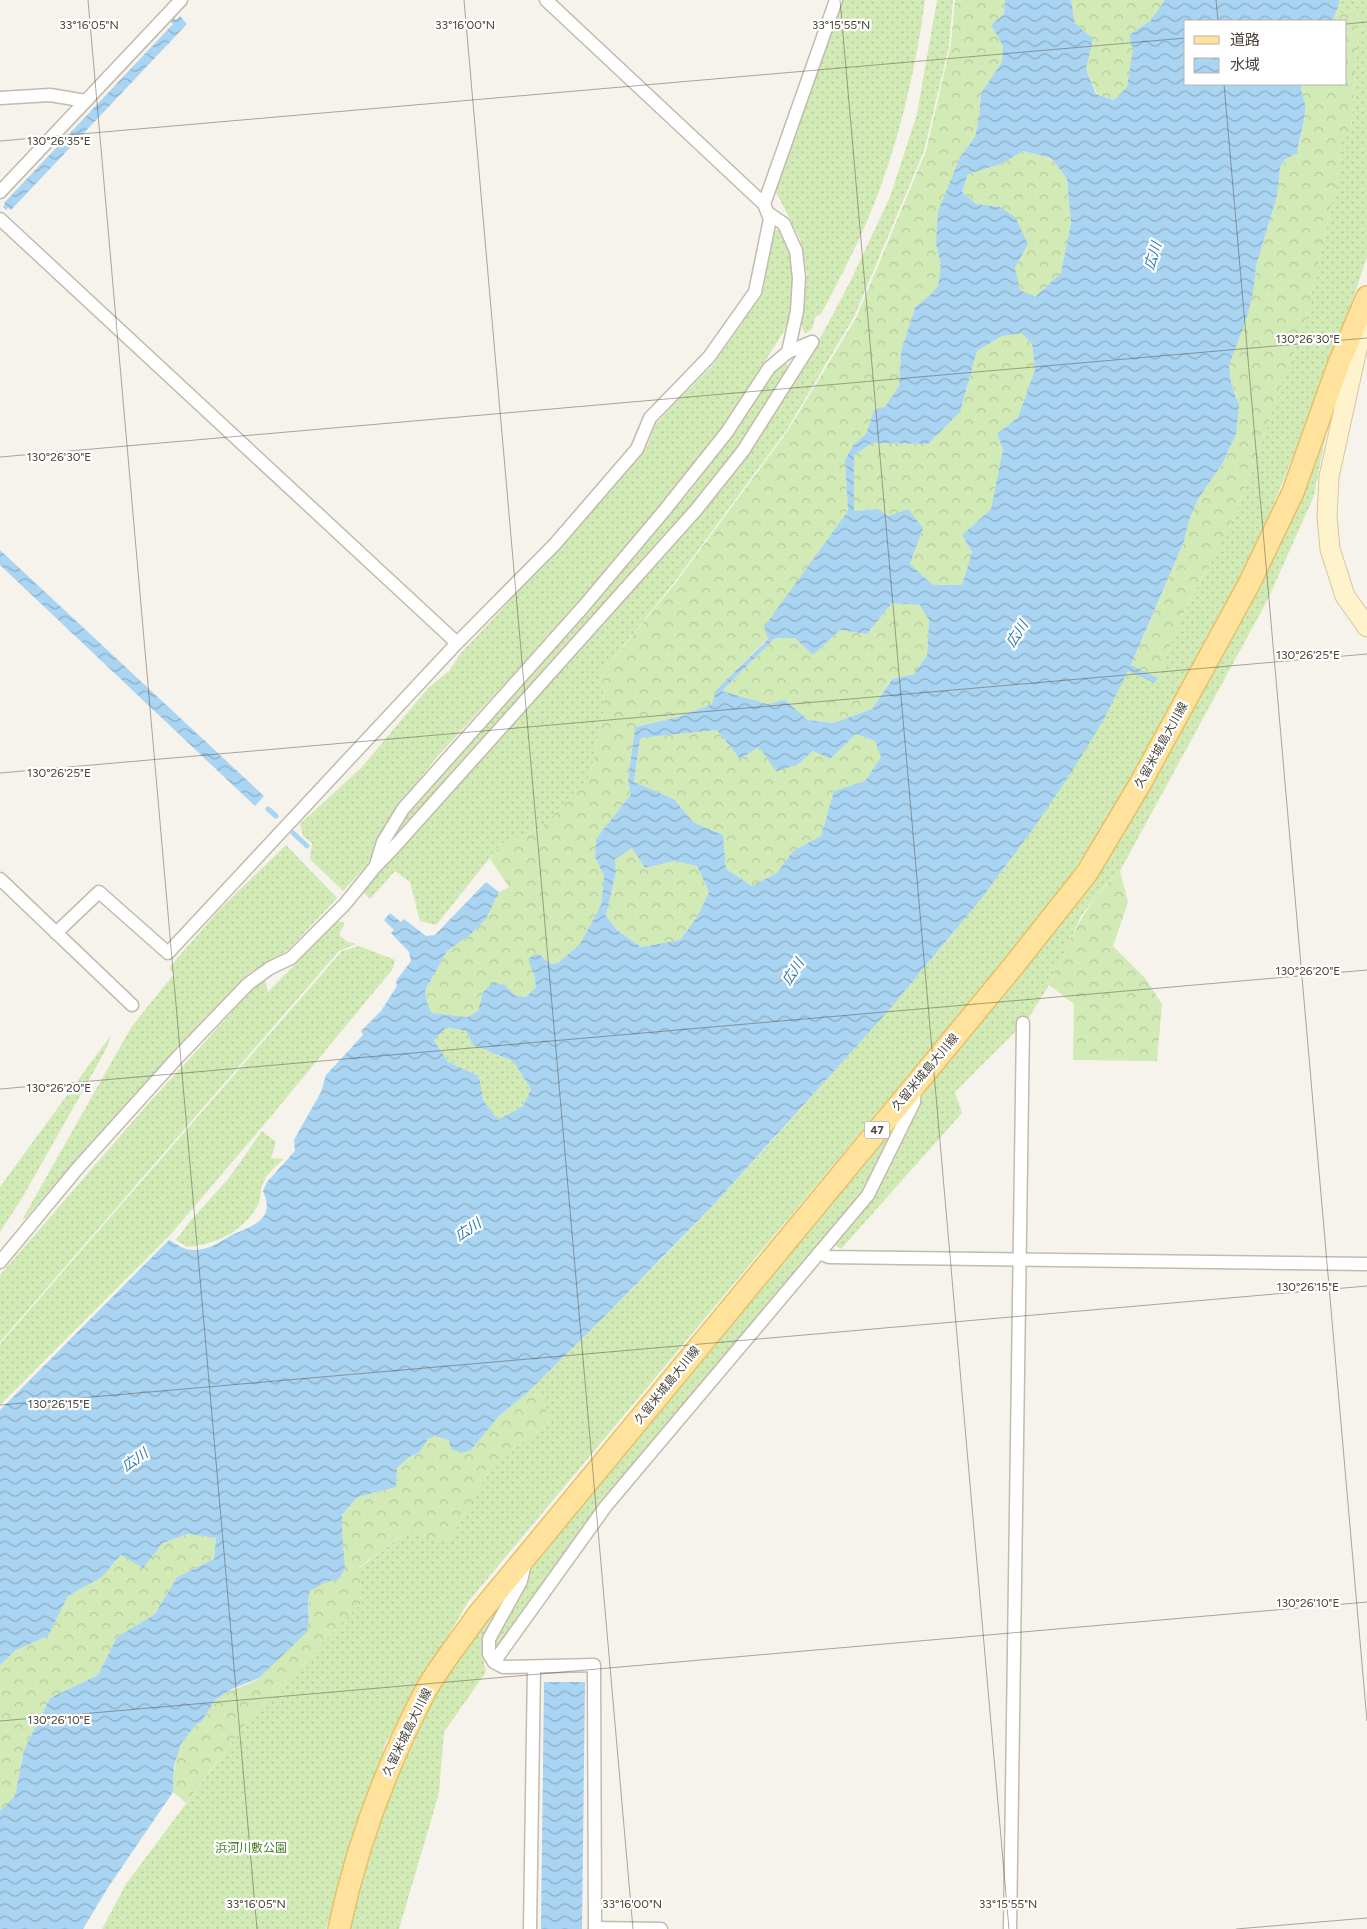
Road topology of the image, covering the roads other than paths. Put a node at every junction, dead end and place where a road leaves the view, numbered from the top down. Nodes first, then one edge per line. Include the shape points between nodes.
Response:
1 (181, 0) edge
2 (546, 0) edge
3 (836, 0) edge
4 (0, 98) edge
5 (86, 101) junction
6 (0, 192) edge
7 (766, 208) junction
8 (0, 219) edge
9 (1367, 297) edge
10 (1367, 304) edge
11 (788, 352) junction
12 (1367, 627) edge
13 (457, 643) junction
14 (375, 867) junction
15 (0, 879) edge
16 (56, 933) junction
17 (132, 1005) dead end
18 (1023, 1023) dead end
19 (916, 1082) junction
20 (819, 1253) junction
21 (1019, 1259) junction
22 (0, 1262) edge
23 (1367, 1264) edge
24 (528, 1554) junction
25 (494, 1662) junction
26 (534, 1667) junction
27 (595, 1928) edge
28 (339, 1929) edge
29 (530, 1929) edge
30 (661, 1929) edge
31 (1010, 1929) edge

1 - 5 street
2 - 7 street
3 - 7 street
4 - 5 street via 50,95
5 - 6 street
7 - 11 street via 784,224 796,251 799,278 797,310
7 - 13 street via 770,219 755,292 709,357 650,418 637,449 555,544
8 - 13 street
9 - 19 main road, 久留米城島大川線 / 47 via 1339,362 1293,492 1249,584 1140,784 1087,873
10 - 12 street via 1329,477 1327,516 1330,549 1345,596
11 - 14 street via 769,368 727,432 584,606 403,809 383,842
11 - 14 street via 812,342 737,458 689,517
13 - 16 street via 168,952 98,892
14 - 22 street via 345,904 291,958 248,984 182,1053 77,1169
15 - 16 street
16 - 17 street
18 - 21 street
19 - 20 street via 914,1102 868,1195
19 - 24 main road, 久留米城島大川線 / 47
20 - 21 street via 829,1257
20 - 25 street via 606,1506
21 - 23 street
21 - 31 street
24 - 25 street via 521,1581 489,1639 488,1654
24 - 28 main road, 久留米城島大川線 / 47 via 477,1616 426,1691 383,1783 345,1900
25 - 26 street via 503,1667
26 - 27 street via 594,1665
26 - 29 street
27 - 30 street

